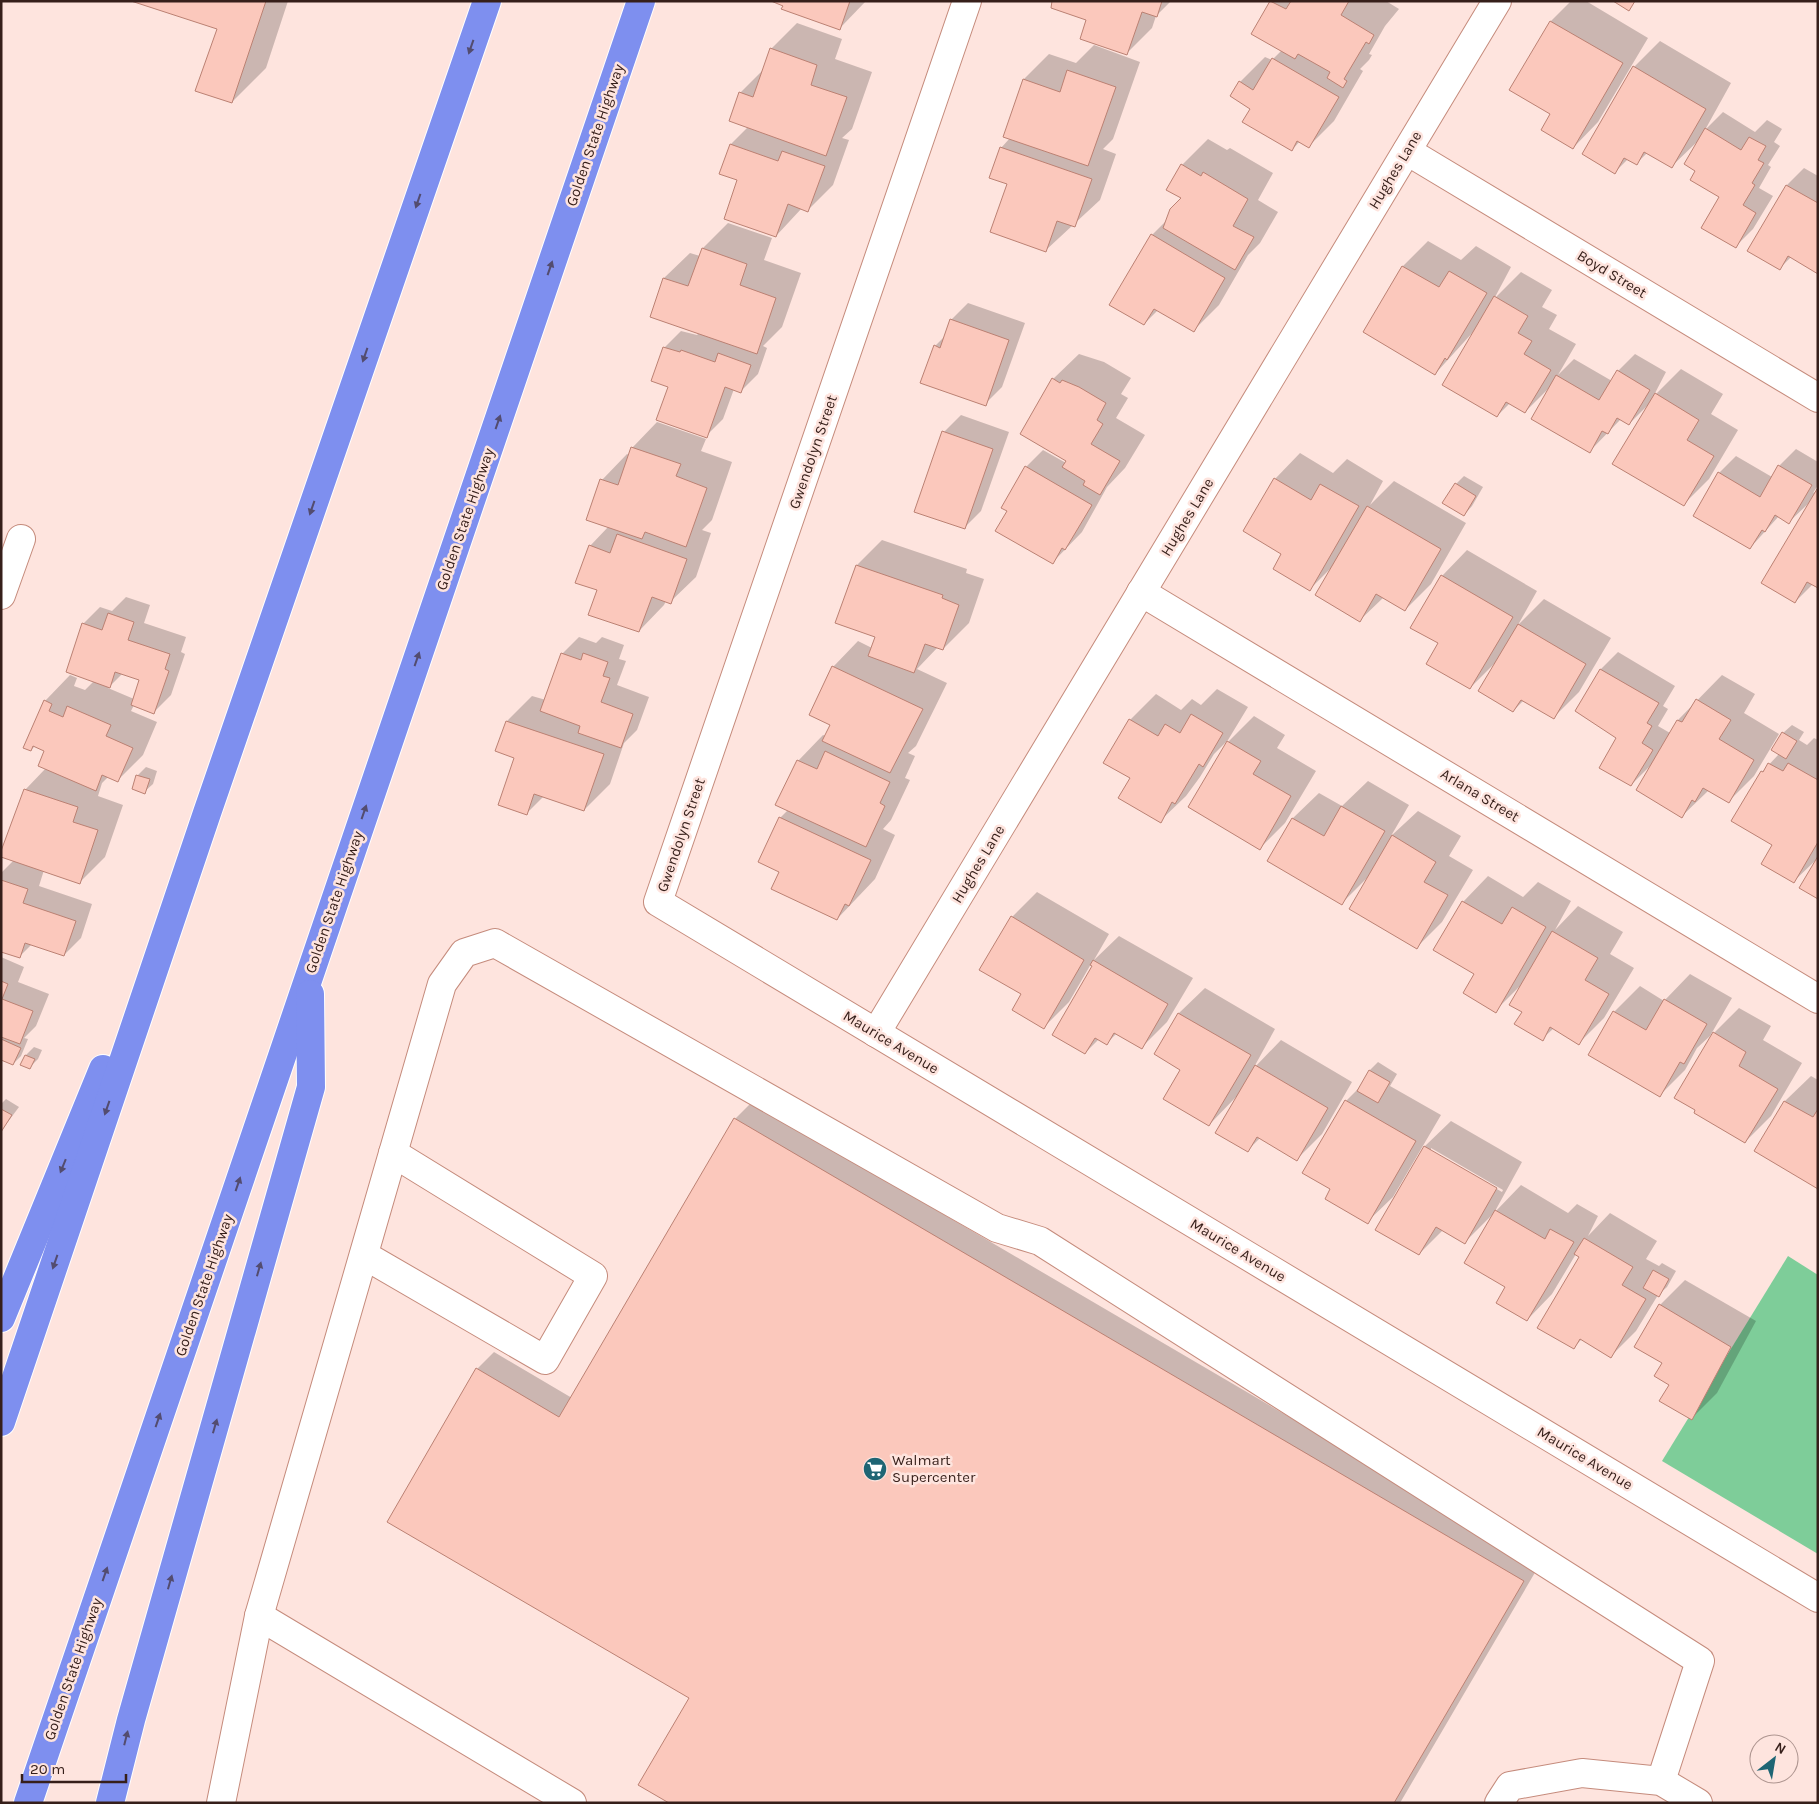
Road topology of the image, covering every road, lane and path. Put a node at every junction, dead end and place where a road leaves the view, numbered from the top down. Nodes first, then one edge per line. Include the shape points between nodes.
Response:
1 (487, 1) edge
2 (641, 1) edge
3 (967, 1) edge
4 (1497, 1) edge
5 (1407, 151) junction
6 (1818, 398) edge
7 (21, 539) dead end
8 (1141, 592) junction
9 (1, 595) edge
10 (207, 813) junction
11 (658, 902) joint
12 (309, 974) junction
13 (1818, 998) edge
14 (876, 1033) junction
15 (393, 1153) junction
16 (364, 1254) junction
17 (1, 1318) edge
18 (1, 1422) edge
19 (1818, 1598) edge
20 (259, 1616) junction
21 (1661, 1781) junction
22 (28, 1803) edge
23 (110, 1803) edge
24 (221, 1803) edge
25 (572, 1803) edge
26 (1499, 1803) edge
27 (1698, 1803) edge

1 -> 10 highway
12 -> 2 highway, Golden State Highway
3 - 11 street, Gwendolyn Street
4 - 5 street, Hughes Lane
5 - 6 street, Boyd Street
5 - 8 street, Hughes Lane
7 - 9 street
8 - 13 street, Arlana Street
8 - 14 street, Hughes Lane
10 -> 17 highway
10 -> 18 highway
11 - 14 street, Maurice Avenue
22 -> 12 highway, Golden State Highway
23 -> 12 highway via 311,1087
14 - 19 street, Maurice Avenue
15 - 16 street
15 - 16 street via 593,1276 546,1360
15 - 21 street via 442,984 464,953 495,943 997,1228 1040,1241 1700,1661
16 - 20 street
20 - 24 street
20 - 25 street
21 - 26 street via 1582,1773 1510,1786
21 - 27 street

